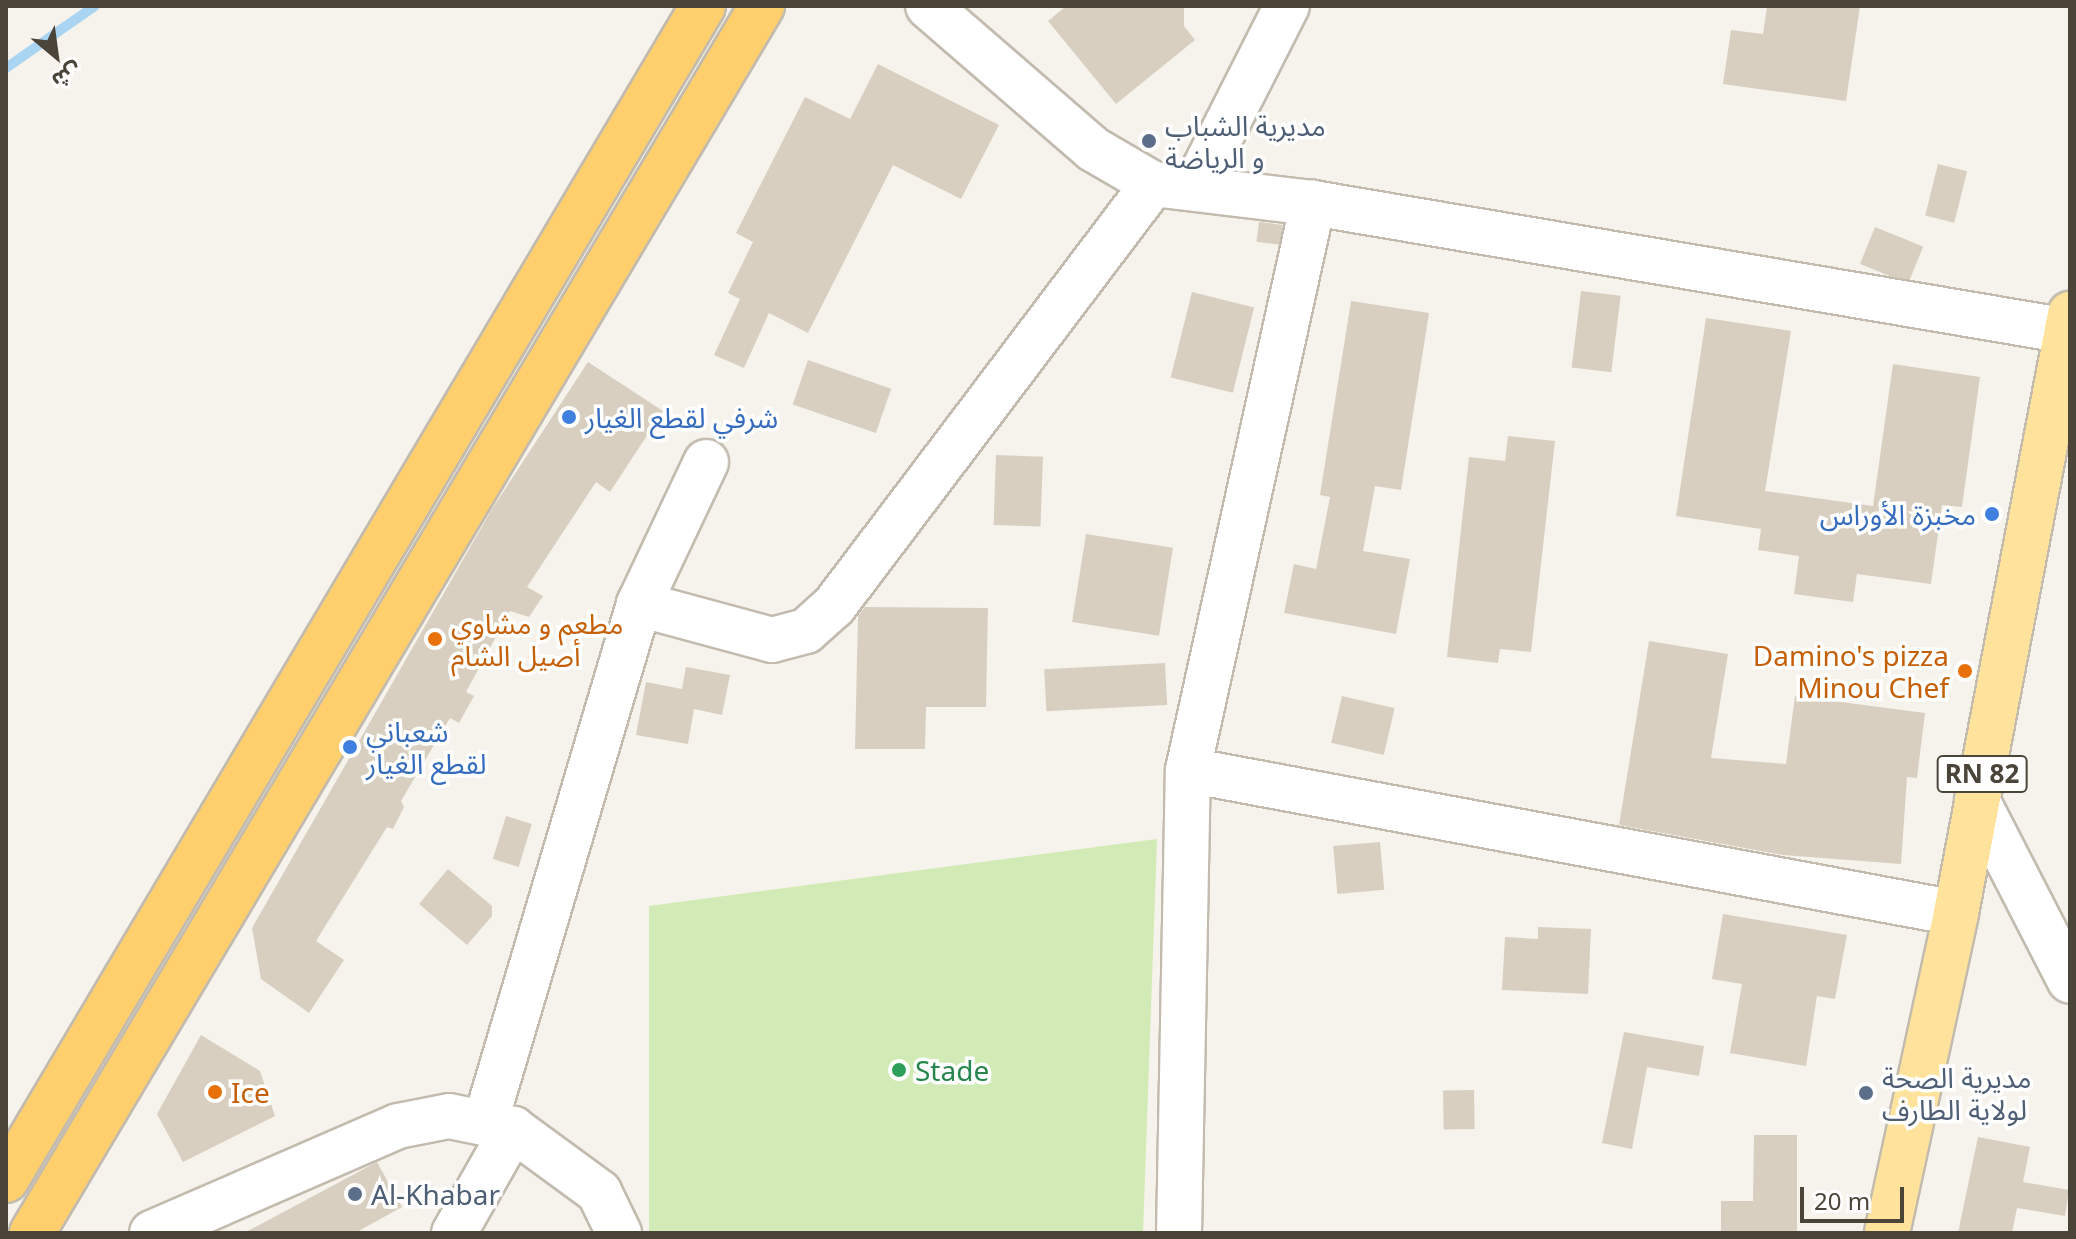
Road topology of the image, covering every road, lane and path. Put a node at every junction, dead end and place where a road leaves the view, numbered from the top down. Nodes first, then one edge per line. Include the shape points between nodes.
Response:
1 (703, 6) edge
2 (762, 6) edge
3 (928, 6) edge
4 (1287, 6) edge
5 (1174, 186) junction
6 (1313, 203) junction
7 (2068, 323) edge
8 (706, 462) dead end
9 (639, 604) junction
10 (1188, 770) junction
11 (1977, 800) junction
12 (1956, 913) junction
13 (2064, 957) edge
14 (499, 1124) junction
15 (6, 1180) edge
16 (32, 1233) edge
17 (152, 1233) edge
18 (454, 1233) edge
19 (619, 1233) edge
20 (1179, 1233) edge
21 (1887, 1233) edge

1 - 15 highway
2 - 16 highway
3 - 5 street via 1093,149
4 - 5 street
5 - 6 street
5 - 9 street via 834,606 806,631 772,640
6 - 7 street
6 - 10 street
7 - 11 main road, RN 82
8 - 9 street
9 - 14 street
10 - 12 street
10 - 20 street
11 - 12 main road, RN 82
11 - 13 street
12 - 21 main road, RN 82
14 - 17 street via 449,1116 398,1126
14 - 18 street
14 - 19 street via 599,1192

